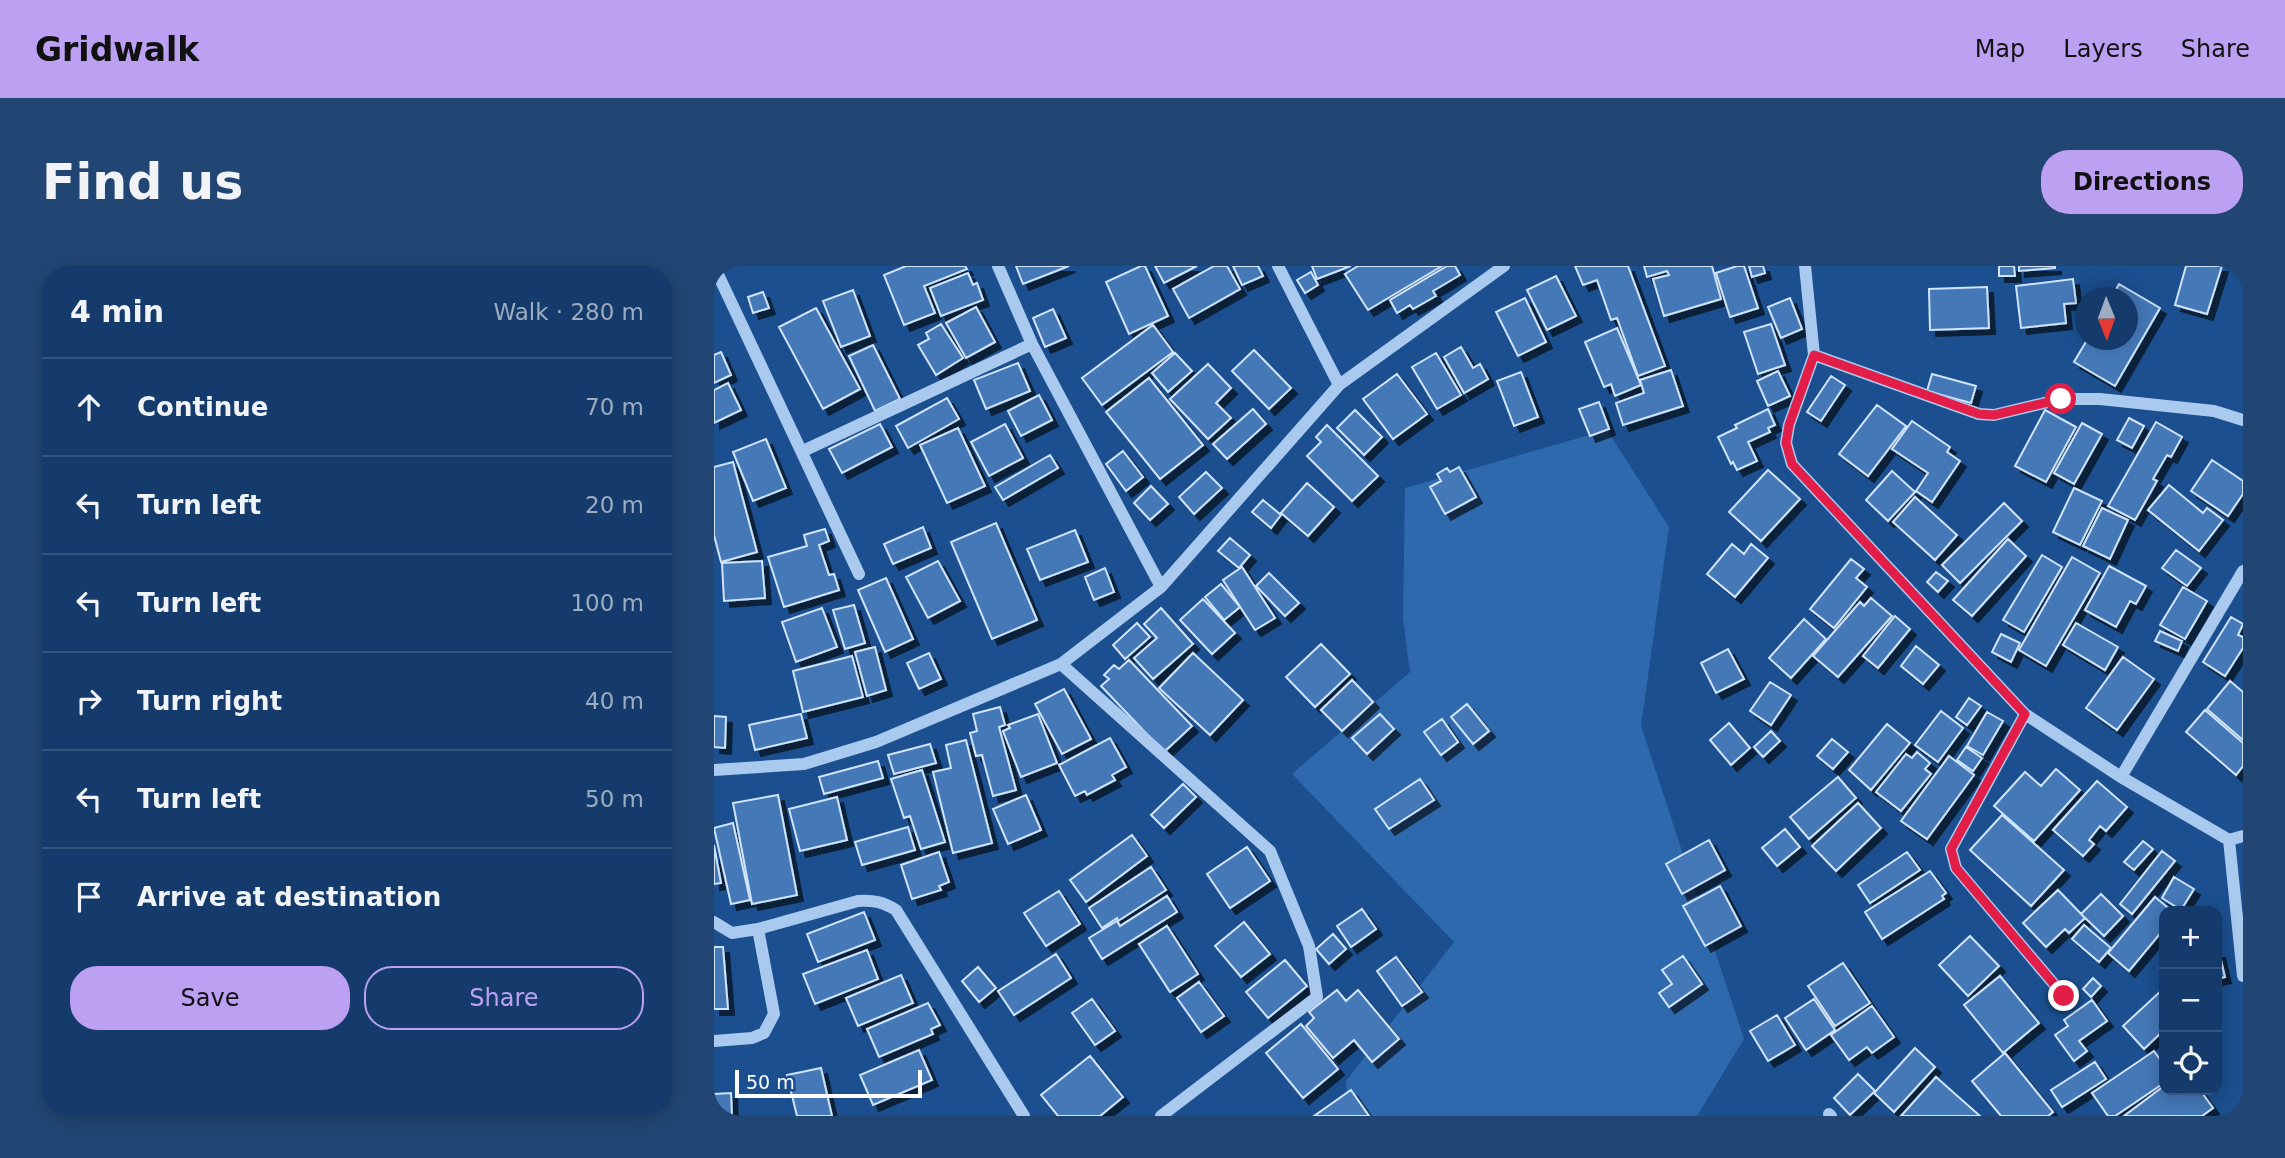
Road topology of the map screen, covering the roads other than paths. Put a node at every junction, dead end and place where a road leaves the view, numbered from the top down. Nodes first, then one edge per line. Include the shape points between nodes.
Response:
1 (714, 266) edge
2 (998, 266) edge
3 (1279, 266) edge
4 (1504, 266) edge
5 (1805, 266) edge
6 (1032, 344) junction
7 (1814, 355) junction
8 (1339, 385) junction
9 (2243, 420) edge
10 (803, 451) junction
11 (2243, 571) edge
12 (859, 574) dead end
13 (1161, 587) junction
14 (1061, 664) junction
15 (2025, 714) junction
16 (714, 770) edge
17 (2121, 777) junction
18 (2243, 836) edge
19 (2230, 840) junction
20 (714, 922) edge
21 (758, 929) junction
22 (2243, 976) edge
23 (2064, 996) dead end
24 (714, 1041) edge
25 (1024, 1116) edge
26 (1161, 1116) edge

1 - 10 street
2 - 6 street
3 - 8 street
4 - 8 street
5 - 7 street
6 - 10 street
6 - 13 street
7 - 9 street via 1979,414 1994,415 2061,399 2100,399 2214,411
7 - 15 street via 1789,425 1786,443 1792,464
8 - 13 street
10 - 12 street
11 - 17 street
13 - 14 street
14 - 16 street via 876,742 804,764
14 - 26 street via 1270,851 1309,946 1317,997
15 - 17 street
15 - 23 street via 1951,849 1956,868
17 - 19 street
18 - 19 street
19 - 22 street
20 - 21 street via 732,933
21 - 24 street via 774,1014 764,1033
21 - 25 street via 858,901 873,900 896,910

